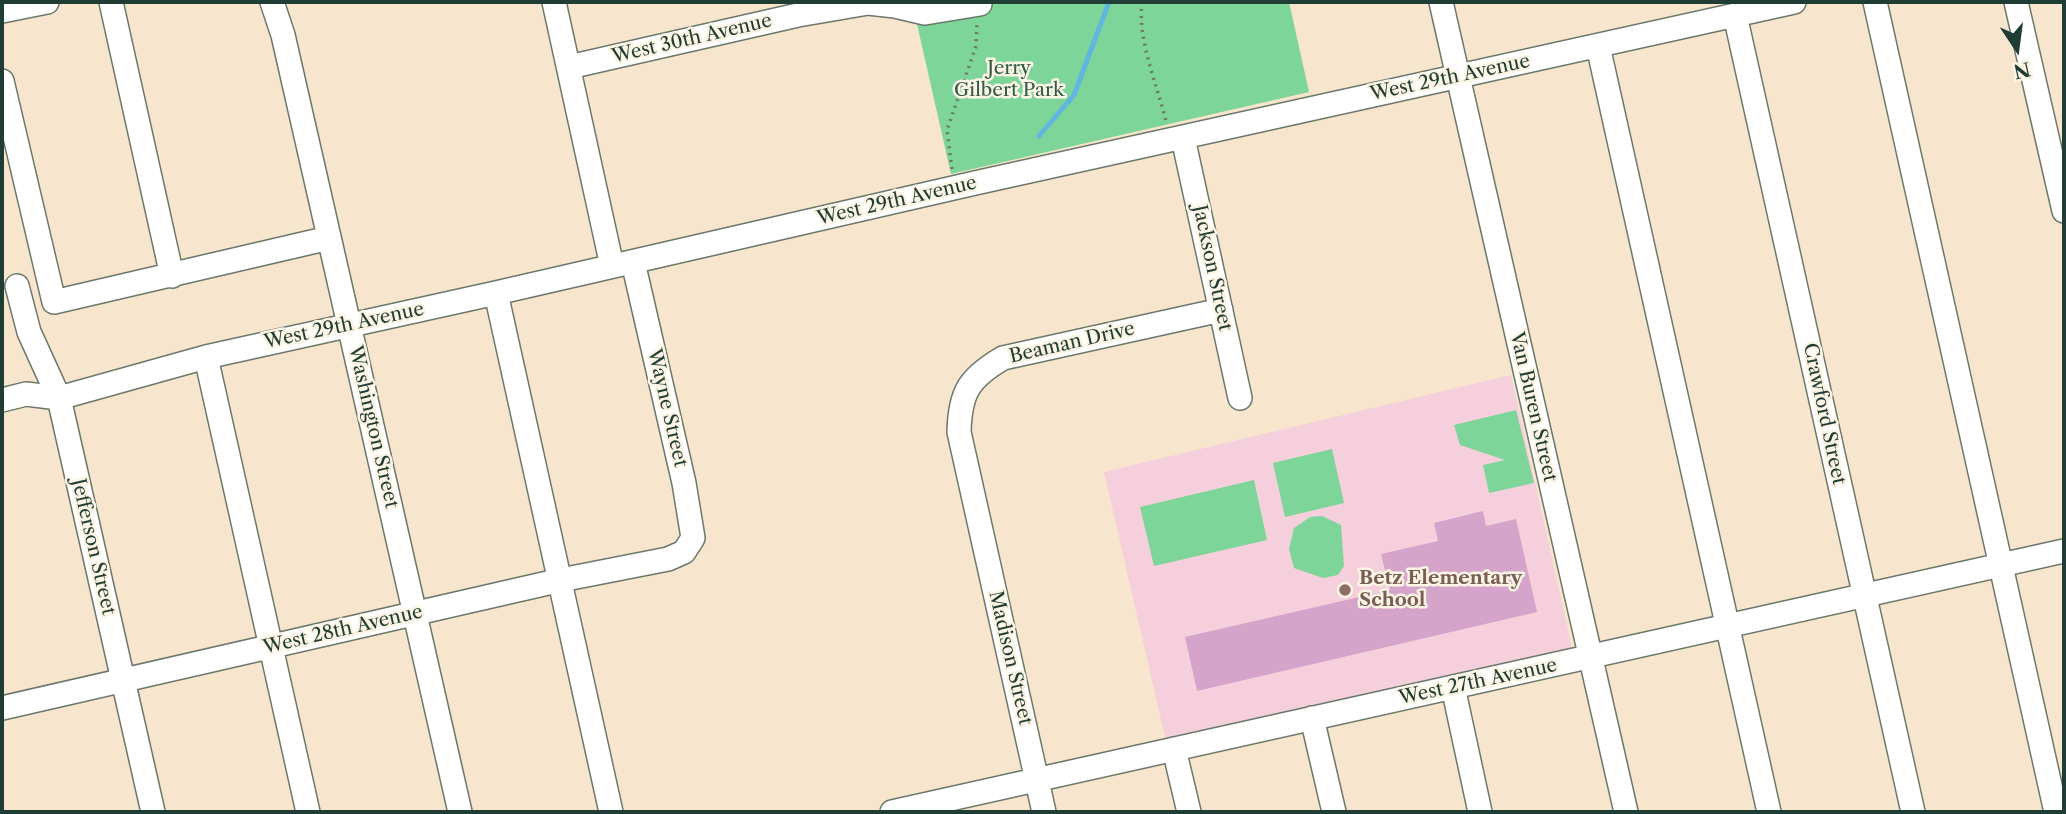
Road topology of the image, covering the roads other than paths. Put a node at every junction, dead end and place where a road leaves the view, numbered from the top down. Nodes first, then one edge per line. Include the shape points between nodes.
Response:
1 (47, 2) edge
2 (111, 2) edge
3 (272, 2) edge
4 (554, 2) edge
5 (1441, 2) edge
6 (1794, 2) edge
7 (1875, 2) edge
8 (2017, 2) edge
9 (980, 4) road end
10 (2, 11) edge
11 (1735, 15) junction
12 (1598, 46) junction
13 (569, 68) junction
14 (1458, 76) junction
15 (2, 81) edge
16 (1177, 139) junction
17 (2064, 211) edge
18 (329, 238) junction
19 (622, 264) junction
20 (172, 276) junction
21 (17, 286) dead end
22 (496, 293) junction
23 (1221, 310) junction
24 (349, 325) junction
25 (206, 357) junction
26 (60, 398) junction
27 (1240, 398) dead end
28 (2, 400) edge
29 (975, 503) joint
30 (2064, 551) edge
31 (684, 552) joint
32 (2001, 565) junction
33 (561, 580) junction
34 (1864, 596) junction
35 (415, 613) junction
36 (1727, 626) junction
37 (272, 647) junction
38 (1591, 657) junction
39 (123, 679) junction
40 (1453, 687) junction
41 (2, 708) edge
42 (1312, 718) junction
43 (1174, 748) junction
44 (1037, 779) junction
45 (153, 812) edge
46 (309, 812) edge
47 (460, 812) edge
48 (611, 812) edge
49 (897, 812) edge
50 (1044, 812) edge
51 (1189, 812) edge
52 (1334, 812) edge
53 (1480, 812) edge
54 (1626, 812) edge
55 (1769, 812) edge
56 (1913, 812) edge
57 (2056, 812) edge

1 - 10 street
2 - 20 street
3 - 18 street, Washington Street
4 - 13 street, Wayne Street
5 - 14 street, Van Buren Street
6 - 11 street, West 29th Avenue
7 - 32 street
8 - 17 street
9 - 13 street, West 30th Avenue via 925,13 868,3
11 - 12 street, West 29th Avenue
11 - 34 street, Crawford Street
12 - 14 street, West 29th Avenue
12 - 36 street
13 - 19 street, Wayne Street
14 - 16 street, West 29th Avenue
14 - 38 street, Van Buren Street
15 - 20 street via 54,302
16 - 19 street, West 29th Avenue
16 - 23 street, Jackson Street
18 - 20 street
18 - 24 street, Washington Street
19 - 22 street, West 29th Avenue
19 - 31 street, Wayne Street via 684,483 694,538
21 - 26 street, Jefferson Street via 29,332
22 - 24 street, West 29th Avenue
22 - 33 street
23 - 27 street, Jackson Street
23 - 29 street, Beaman Drive via 1036,349 1003,358 980,371 966,389 959,410 959,432
24 - 25 street, West 29th Avenue
24 - 35 street, Washington Street
25 - 26 street, West 29th Avenue
25 - 37 street
26 - 28 street, West 29th Avenue via 26,394
26 - 39 street, Jefferson Street
29 - 44 street, Madison Street
30 - 32 street, West 27th Avenue
31 - 33 street, West 28th Avenue
32 - 34 street, West 27th Avenue
32 - 57 street
33 - 35 street, West 28th Avenue
33 - 48 street
34 - 36 street, West 27th Avenue
34 - 56 street, Crawford Street
35 - 37 street, West 28th Avenue
35 - 47 street, Washington Street
36 - 38 street, West 27th Avenue
36 - 55 street
37 - 39 street, West 28th Avenue
37 - 46 street
38 - 40 street, West 27th Avenue
38 - 54 street, Van Buren Street
39 - 41 street, West 28th Avenue
39 - 45 street, Jefferson Street
40 - 42 street, West 27th Avenue
40 - 53 street
42 - 43 street, West 27th Avenue
42 - 52 street
43 - 44 street, West 27th Avenue
43 - 51 street
44 - 49 street, West 27th Avenue
44 - 50 street, Madison Street

